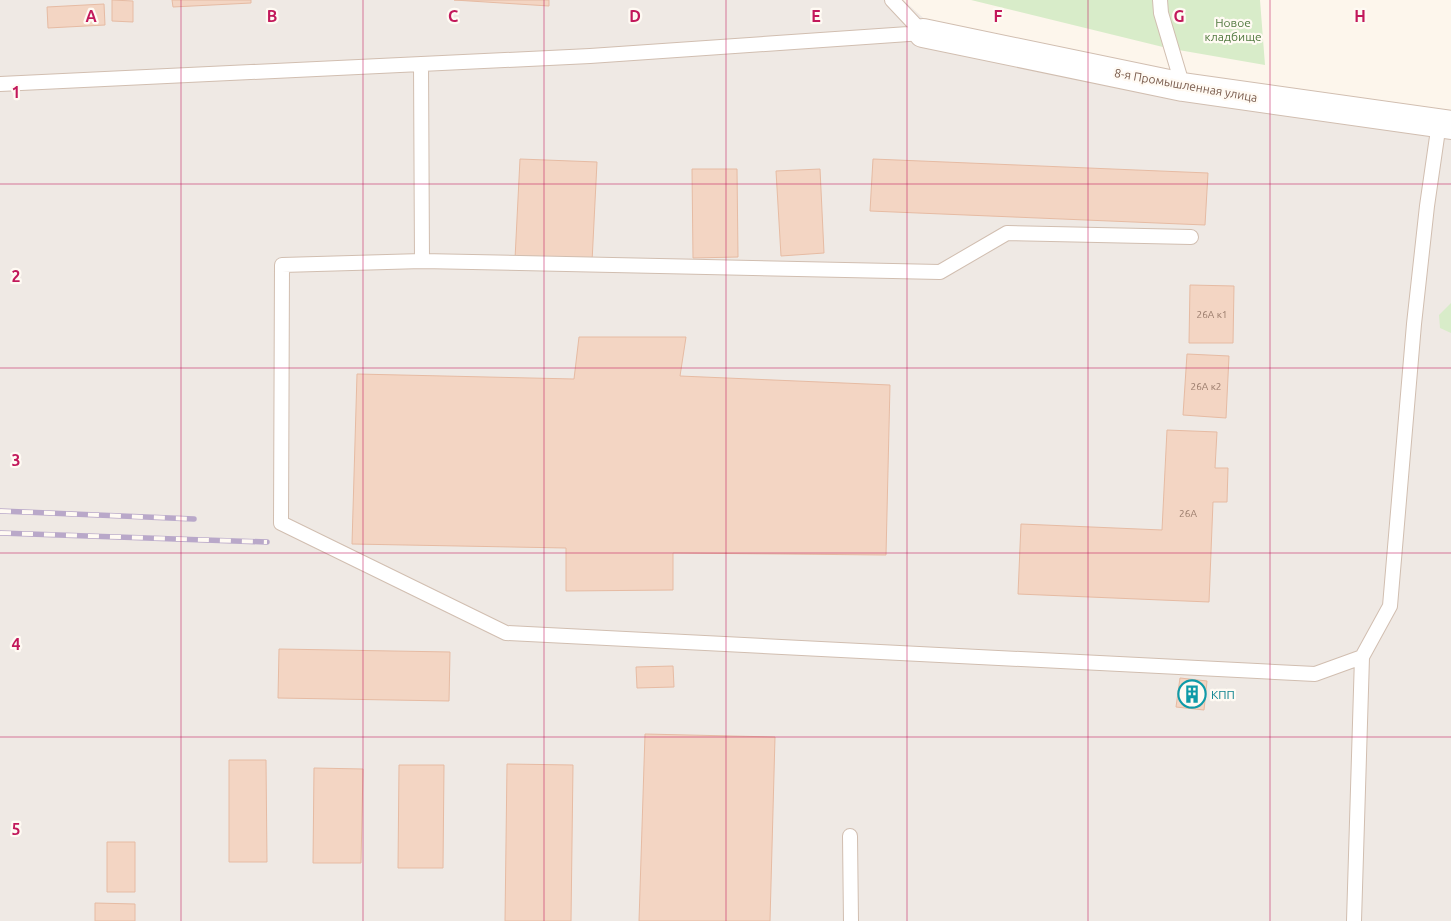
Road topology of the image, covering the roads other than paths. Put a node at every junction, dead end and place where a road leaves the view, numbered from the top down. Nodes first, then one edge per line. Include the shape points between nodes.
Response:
1 (892, 0) edge
2 (1151, 0) edge
3 (1160, 6) edge
4 (923, 33) junction
5 (421, 64) junction
6 (0, 84) edge
7 (1183, 87) junction
8 (1445, 124) edge
9 (1191, 237) dead end
10 (422, 261) junction
11 (1362, 656) junction
12 (850, 836) dead end
13 (851, 921) edge
14 (1354, 921) edge

1 - 4 lane
2 - 3 lane
3 - 7 lane
4 - 5 lane
4 - 7 street, 8-я Промышленная улица
5 - 6 lane
5 - 10 lane
7 - 8 street, 8-я Промышленная улица
8 - 11 lane via 1427,206 1390,606
9 - 10 lane via 1007,233 940,272
10 - 11 lane via 282,264 281,523 506,633 1315,674
11 - 14 lane
12 - 13 lane

